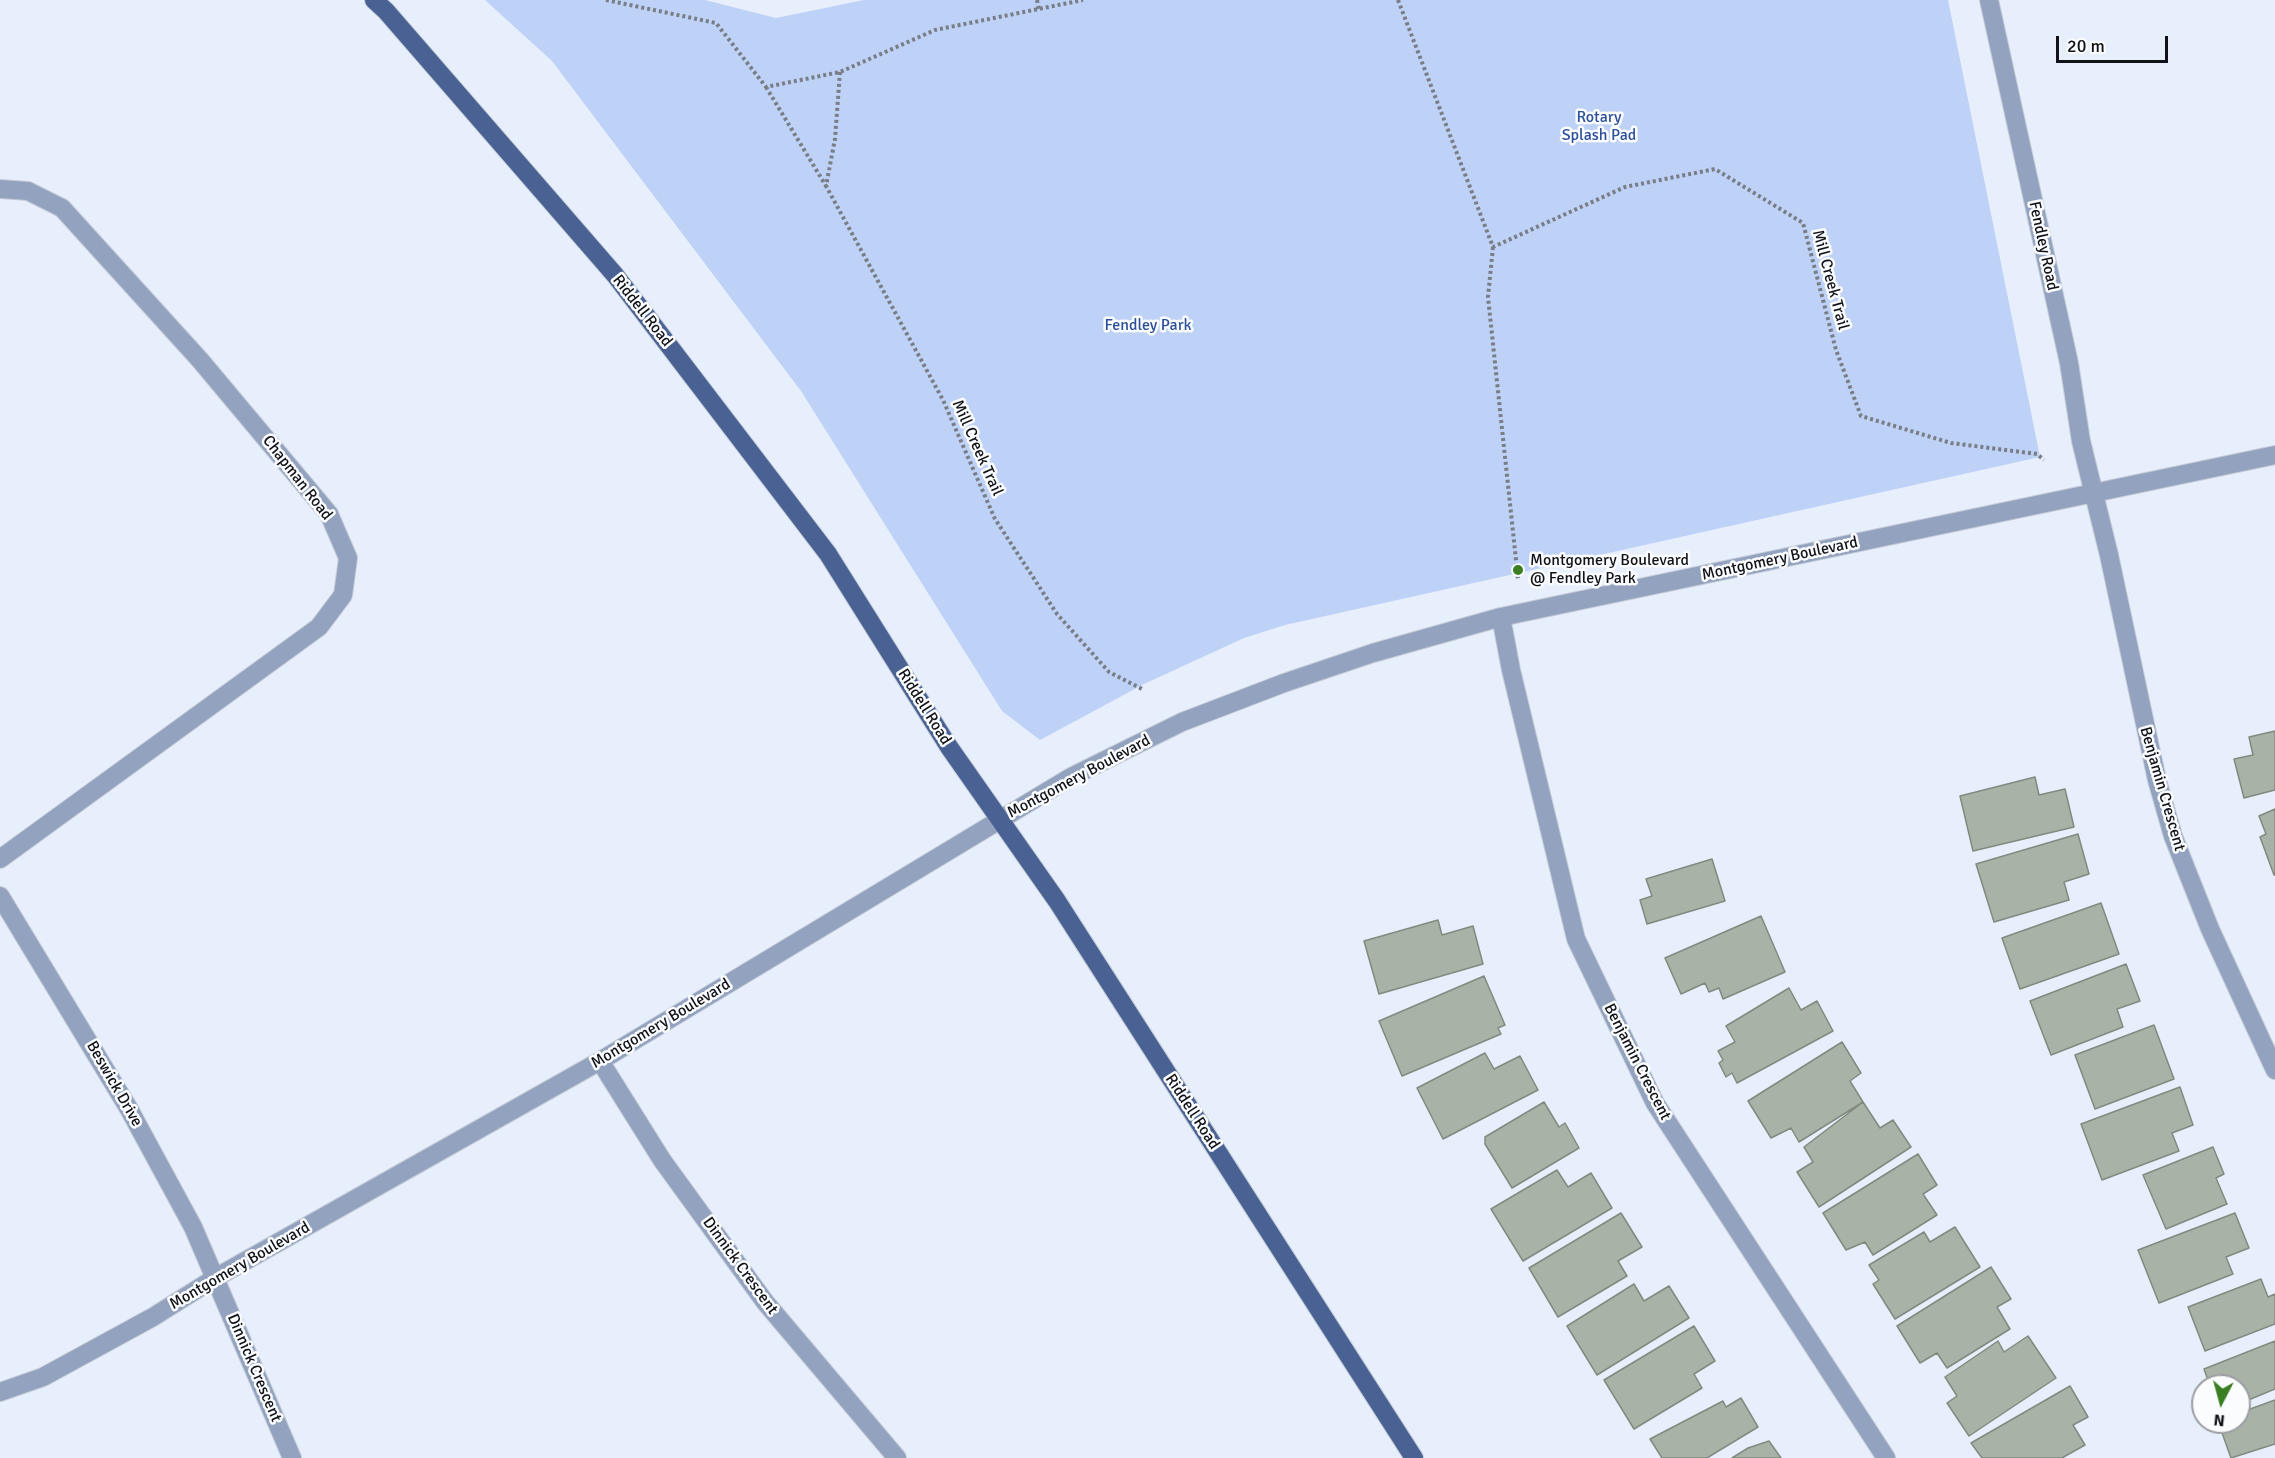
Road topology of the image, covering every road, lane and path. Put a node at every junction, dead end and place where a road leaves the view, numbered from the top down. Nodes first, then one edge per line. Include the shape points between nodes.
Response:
1 (374, 0) edge
2 (606, 0) edge
3 (1037, 0) edge
4 (1083, 0) edge
5 (1398, 0) edge
6 (1989, 0) edge
7 (1039, 9) junction
8 (840, 72) junction
9 (766, 87) junction
10 (826, 186) junction
11 (0, 189) edge
12 (1493, 247) junction
13 (2275, 455) edge
14 (2044, 460) dead end
15 (2094, 493) junction
16 (1518, 579) dead end
17 (1501, 617) junction
18 (1142, 689) dead end
19 (1000, 820) junction
20 (0, 859) edge
21 (0, 896) edge
22 (600, 1061) junction
23 (2275, 1070) edge
24 (215, 1278) junction
25 (0, 1392) edge
26 (292, 1458) edge
27 (897, 1458) edge
28 (1414, 1458) edge
29 (1886, 1458) edge

1 - 19 main road, Riddell Road via 629,293 828,554 949,747
2 - 9 path, Mill Creek Trail via 716,23
3 - 7 path
4 - 7 path
5 - 12 path
6 - 15 street, Fendley Road
7 - 8 path via 935,30
8 - 9 path
8 - 10 path via 835,139
9 - 10 path, Mill Creek Trail
10 - 18 path, Mill Creek Trail via 942,400 995,519 1057,614 1109,672
11 - 20 street, Chapman Road via 28,191 62,208 200,360 329,514 348,558 343,595 318,627
12 - 14 path, Mill Creek Trail via 1625,188 1714,169 1803,223 1836,350 1861,416 1951,443 2037,454
12 - 16 path via 1488,297
13 - 15 street, Montgomery Boulevard
15 - 17 street, Montgomery Boulevard
15 - 23 street, Benjamin Crescent via 2144,726 2173,836 2210,929
17 - 19 street, Montgomery Boulevard via 1373,653 1182,722 1071,777
17 - 29 street, Benjamin Crescent via 1576,939 1655,1103
19 - 22 street, Montgomery Boulevard
19 - 28 main road, Riddell Road via 1057,901
21 - 24 street, Beswick Drive via 129,1109 193,1227
22 - 24 street, Montgomery Boulevard
22 - 27 street, Dinnick Crescent via 662,1160 765,1302
24 - 25 street, Montgomery Boulevard via 44,1377
24 - 26 street, Dinnick Crescent

